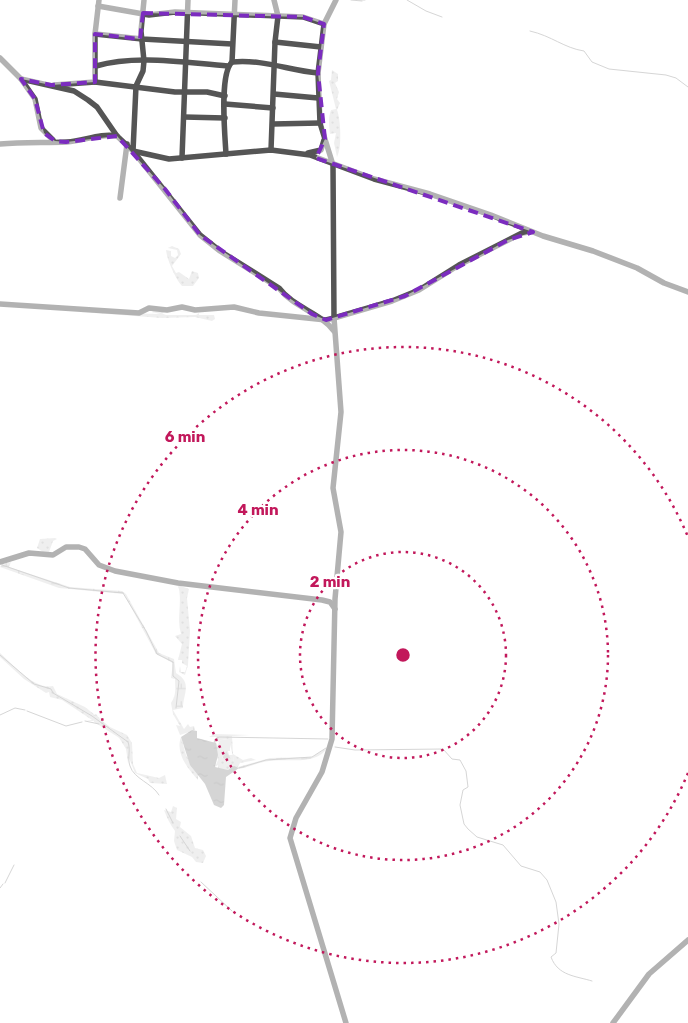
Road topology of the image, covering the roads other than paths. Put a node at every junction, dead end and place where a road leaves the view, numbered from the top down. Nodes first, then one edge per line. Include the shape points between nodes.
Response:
1 (144, 0) edge
2 (188, 0) edge
3 (235, 0) edge
4 (274, 0) edge
5 (336, 0) edge
6 (98, 3) edge
7 (143, 13) junction
8 (188, 13) junction
9 (233, 14) junction
10 (278, 16) junction
11 (324, 24) junction
12 (94, 34) junction
13 (142, 39) junction
14 (187, 42) junction
15 (275, 42) junction
16 (232, 44) junction
17 (321, 48) junction
18 (0, 58) edge
19 (144, 61) junction
20 (185, 63) junction
21 (230, 64) junction
22 (274, 65) junction
23 (96, 66) junction
24 (318, 73) junction
25 (21, 79) junction
26 (95, 82) junction
27 (51, 85) junction
28 (136, 86) junction
29 (184, 92) junction
30 (274, 94) junction
31 (225, 96) junction
32 (318, 98) junction
33 (225, 104) junction
34 (274, 108) junction
35 (184, 117) junction
36 (225, 118) junction
37 (320, 123) junction
38 (273, 124) junction
39 (117, 136) junction
40 (325, 139) junction
41 (55, 141) junction
42 (0, 144) edge
43 (127, 144) junction
44 (271, 150) junction
45 (133, 151) junction
46 (226, 154) junction
47 (304, 154) junction
48 (182, 158) junction
49 (333, 165) junction
50 (120, 198) dead end
51 (533, 232) junction
52 (688, 292) edge
53 (0, 304) edge
54 (334, 318) junction
55 (326, 320) junction
56 (335, 332) junction
57 (0, 562) edge
58 (336, 591) junction
59 (322, 600) junction
60 (335, 609) junction
61 (688, 940) edge
62 (346, 1023) edge
63 (613, 1023) edge

1 - 7 street
2 - 8 street
3 - 9 street
4 - 10 street
5 - 11 street
6 - 7 street
6 - 12 street
7 - 8 street via 156,16
7 - 13 street
8 - 9 street
8 - 14 street
9 - 10 street
9 - 16 street
10 - 11 street via 303,17
10 - 15 street
11 - 17 street
12 - 13 street
12 - 23 street
13 - 14 street
13 - 19 street
14 - 16 street
14 - 20 street
15 - 17 street
15 - 22 street
16 - 21 street
17 - 24 street
18 - 25 street
19 - 20 street
19 - 23 street
19 - 28 street
20 - 21 street
20 - 29 street
21 - 22 street via 252,61
21 - 31 street
22 - 24 street
22 - 30 street
23 - 26 street
24 - 32 street
25 - 27 street
25 - 41 street via 35,99 44,133
26 - 27 street
26 - 28 street
27 - 39 street via 74,91 88,100
28 - 29 street
28 - 45 street
29 - 31 street via 201,91
29 - 35 street
30 - 32 street
30 - 34 street
31 - 33 street
32 - 37 street
33 - 34 street
33 - 36 street
34 - 38 street
35 - 36 street
35 - 48 street
36 - 46 street
37 - 38 street
37 - 40 street
38 - 44 street
39 - 41 street via 107,134 84,140
39 - 43 street
40 - 47 street via 321,150
40 - 49 street
41 - 42 street
43 - 45 street
43 - 50 street
44 - 46 street
44 - 47 street
45 - 48 street via 156,158
45 - 55 street via 200,235 240,265 279,288 300,307
46 - 48 street
47 - 49 street
49 - 51 street via 491,215
49 - 54 street
51 - 52 street via 634,266
51 - 54 street via 515,237 405,296
53 - 55 street via 138,313 150,308 195,310 234,307
54 - 55 street
54 - 56 street
55 - 56 street
56 - 58 street via 341,412 333,488 341,532
57 - 59 street via 29,553 53,555 66,547 78,547 85,549 99,565 115,571 178,583
58 - 59 street
58 - 60 street
59 - 60 street via 330,602
60 - 62 street via 332,745 322,772 296,818 290,838
61 - 63 street via 649,974

